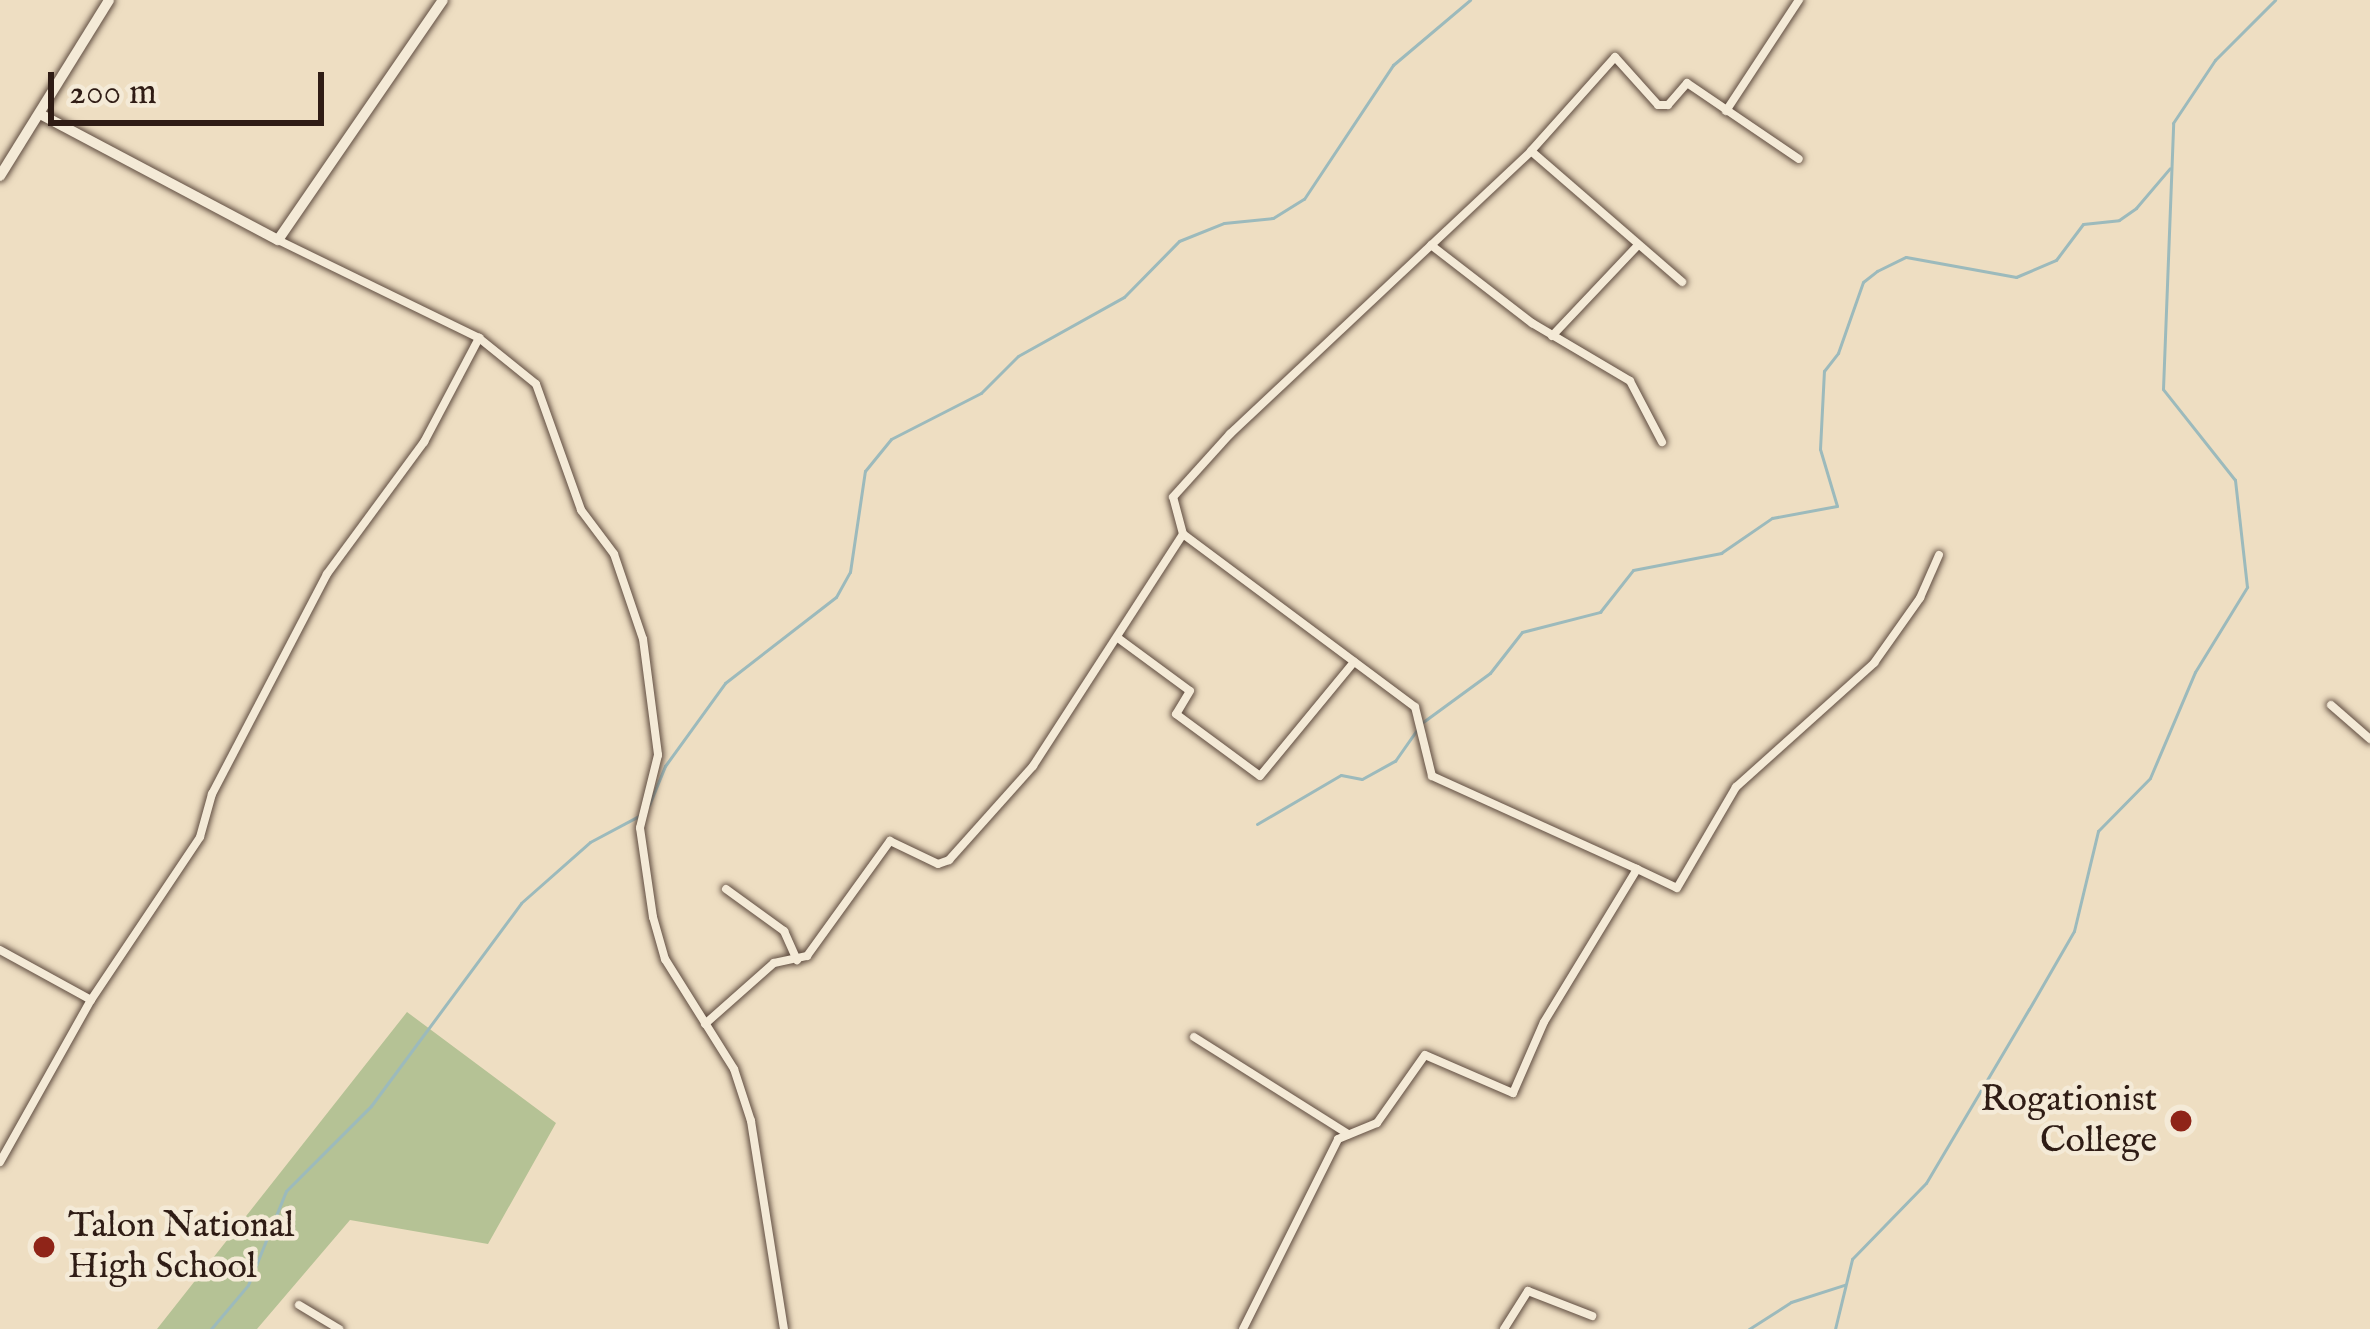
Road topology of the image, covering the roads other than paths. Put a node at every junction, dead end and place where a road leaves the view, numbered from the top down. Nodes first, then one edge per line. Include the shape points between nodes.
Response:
1 (109, 0) edge
2 (443, 0) edge
3 (1799, 0) edge
4 (1726, 111) junction
5 (40, 114) junction
6 (1531, 151) junction
7 (1798, 159) dead end
8 (0, 176) edge
9 (278, 240) junction
10 (1430, 244) junction
11 (1638, 244) junction
12 (1682, 282) dead end
13 (1552, 336) junction
14 (479, 338) junction
15 (1662, 442) dead end
16 (1184, 534) junction
17 (1939, 555) dead end
18 (1118, 638) junction
19 (1354, 662) junction
20 (2331, 705) dead end
21 (2370, 739) edge
22 (1637, 869) junction
23 (726, 889) dead end
24 (0, 950) edge
25 (796, 960) junction
26 (91, 1000) junction
27 (705, 1024) junction
28 (1194, 1036) dead end
29 (1348, 1134) junction
30 (0, 1162) edge
31 (299, 1305) dead end
32 (1592, 1316) dead end
33 (1248, 1327) edge
34 (339, 1329) edge
35 (784, 1329) edge
36 (1504, 1329) edge

1 - 5 street
2 - 9 street
3 - 4 street
4 - 6 street via 1687,83 1668,105 1658,105 1615,57
4 - 7 street
5 - 8 street
5 - 9 street
6 - 10 street
6 - 11 street
9 - 14 street
10 - 13 street
10 - 16 street via 1186,480 1171,508
11 - 12 street
11 - 13 street
13 - 15 street via 1630,381
14 - 26 street via 424,442 326,574 212,794 200,836
14 - 27 street via 536,384 581,510 622,573 652,683 658,755 642,820 665,959
16 - 18 street
16 - 19 street
17 - 22 street via 1874,663 1736,787 1678,887
18 - 19 street via 1190,691 1176,714 1260,776
18 - 25 street via 1033,766 949,860 938,864 890,841 811,952
19 - 22 street via 1414,707 1427,735 1428,770 1438,781
20 - 21 street
22 - 29 street via 1544,1022 1513,1093 1425,1055 1377,1123
23 - 25 street via 784,931
24 - 26 street
25 - 27 street via 774,963
26 - 30 street
27 - 35 street via 734,1069 751,1121
28 - 29 street
29 - 33 street via 1323,1164
31 - 34 street
32 - 36 street via 1528,1291

